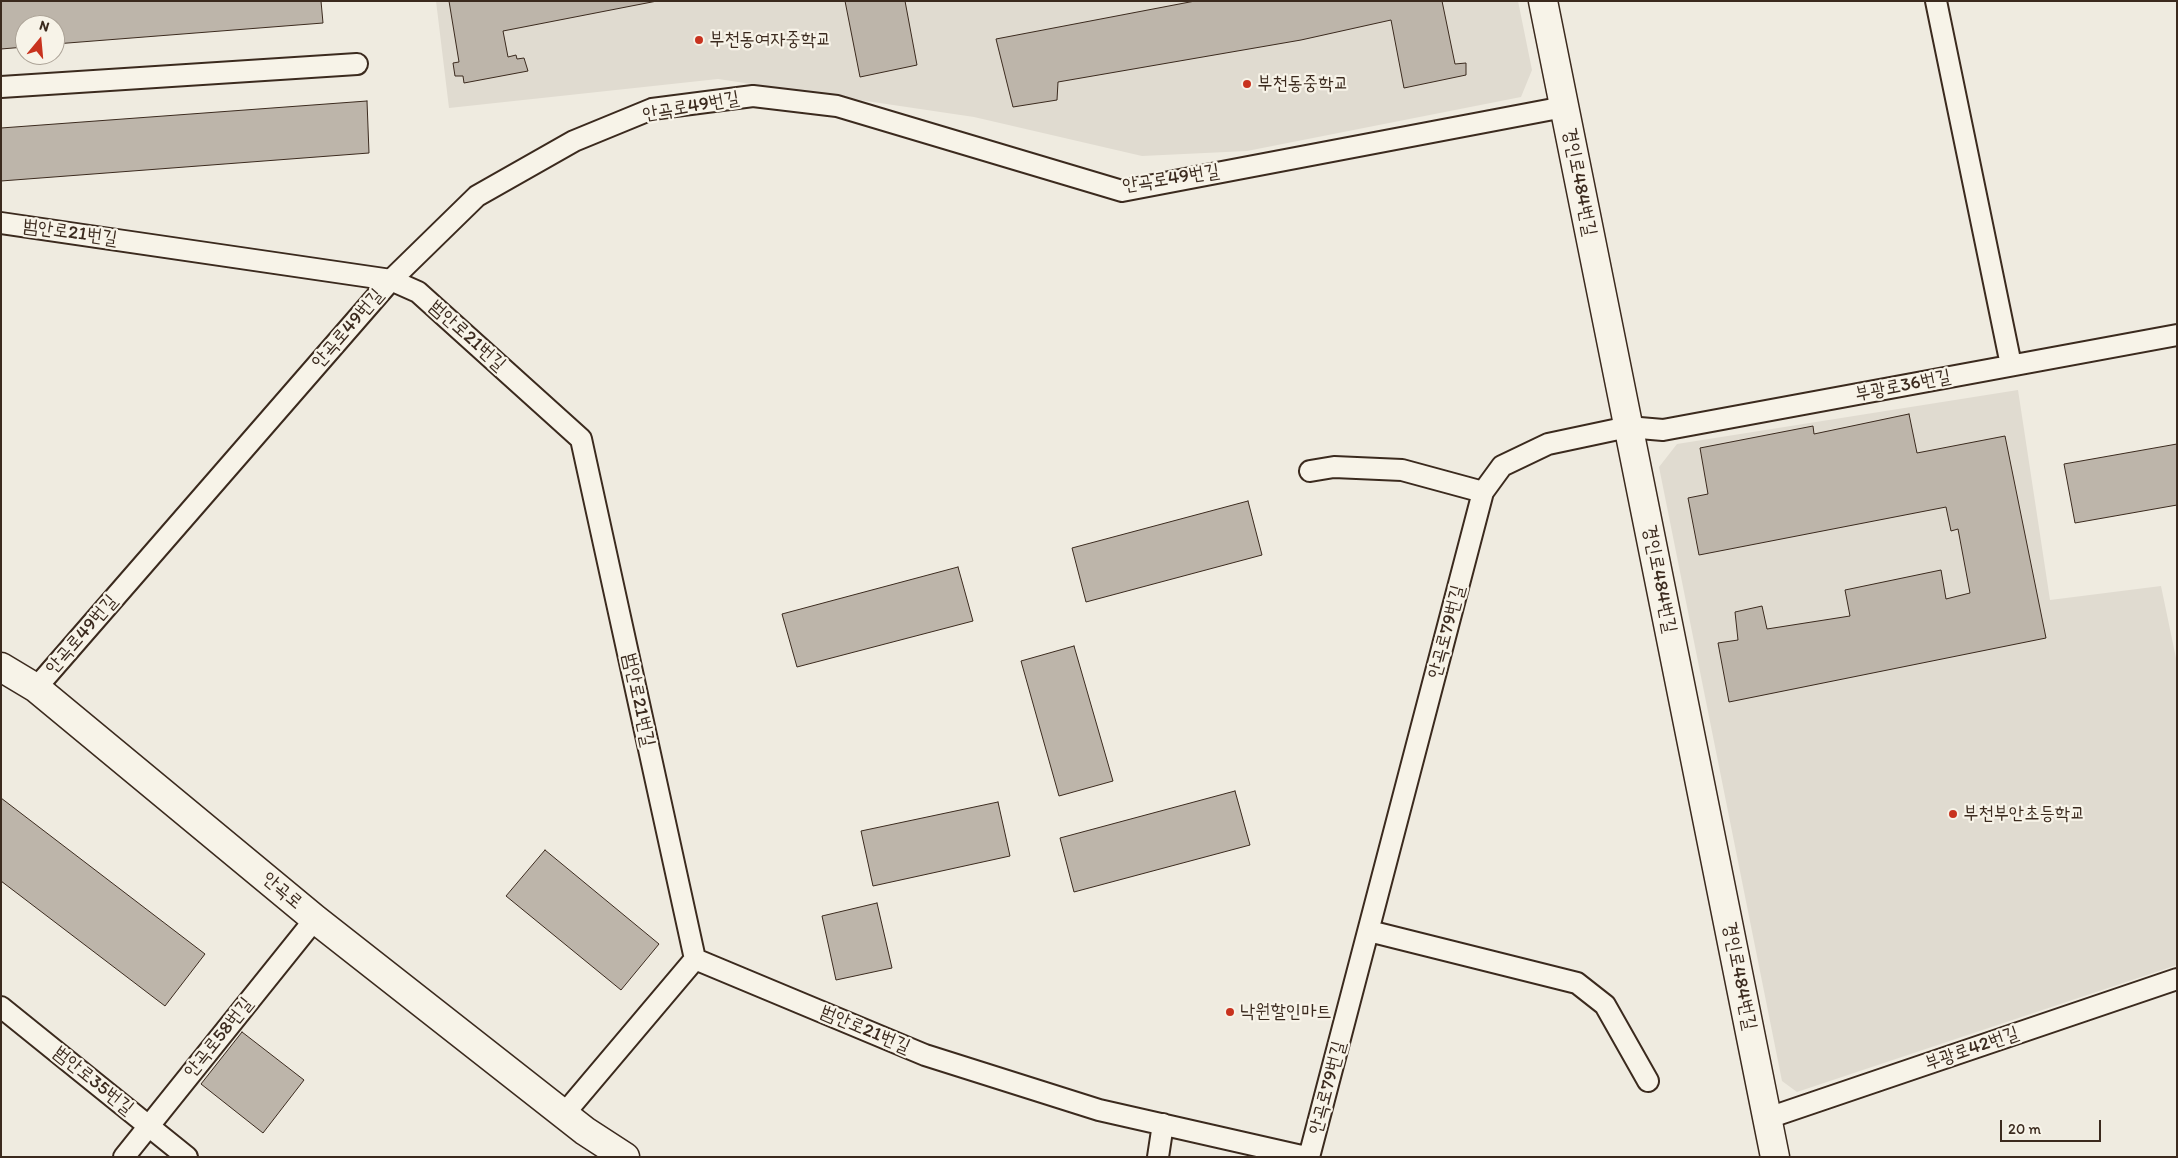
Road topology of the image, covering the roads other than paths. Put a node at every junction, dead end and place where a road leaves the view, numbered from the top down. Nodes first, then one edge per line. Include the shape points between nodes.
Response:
1 (1543, 1) edge
2 (1936, 1) edge
3 (357, 64) dead end
4 (1, 87) edge
5 (1564, 107) junction
6 (1, 223) edge
7 (391, 280) junction
8 (2177, 335) edge
9 (2011, 366) junction
10 (1628, 427) junction
11 (1310, 471) dead end
12 (1483, 492) junction
13 (1, 667) edge
14 (36, 688) junction
15 (315, 919) junction
16 (1369, 932) junction
17 (694, 958) junction
18 (2177, 979) edge
19 (1, 1007) edge
20 (1648, 1081) dead end
21 (564, 1114) junction
22 (1768, 1118) junction
23 (1163, 1124) junction
24 (148, 1126) junction
25 (186, 1156) edge
26 (124, 1157) edge
27 (625, 1157) edge
28 (1158, 1157) edge
29 (1308, 1157) edge
30 (1775, 1157) edge

1 - 5 street, 경인로484번길
2 - 9 lane
3 - 4 lane
5 - 7 lane, 안곡로49번길 via 1122,191 837,106 753,96 652,109 574,141 478,196
5 - 10 street, 경인로484번길
6 - 7 lane, 범안로21번길
7 - 14 lane, 안곡로49번길
7 - 17 lane, 범안로21번길 via 418,292 581,439
8 - 9 lane, 부광로36번길
9 - 10 lane, 부광로36번길 via 1662,430
10 - 12 lane, 안곡로79번길 via 1548,444 1502,466
10 - 22 street, 경인로484번길
11 - 12 lane via 1334,467 1402,470
12 - 16 lane, 안곡로79번길
13 - 14 street, 안곡로
14 - 15 street, 안곡로
15 - 21 street, 안곡로
15 - 24 lane, 안곡로58번길
16 - 20 lane via 1577,983 1605,1006
16 - 29 lane, 안곡로79번길
17 - 21 lane
17 - 23 lane, 범안로21번길 via 925,1055 1099,1110
18 - 22 lane, 부광로42번길
19 - 24 lane, 범안로35번길
21 - 27 street, 안곡로
22 - 30 street, 경인로484번길
23 - 28 lane
23 - 29 lane, 범안로21번길
24 - 25 lane, 범안로35번길
24 - 26 lane, 안곡로58번길

